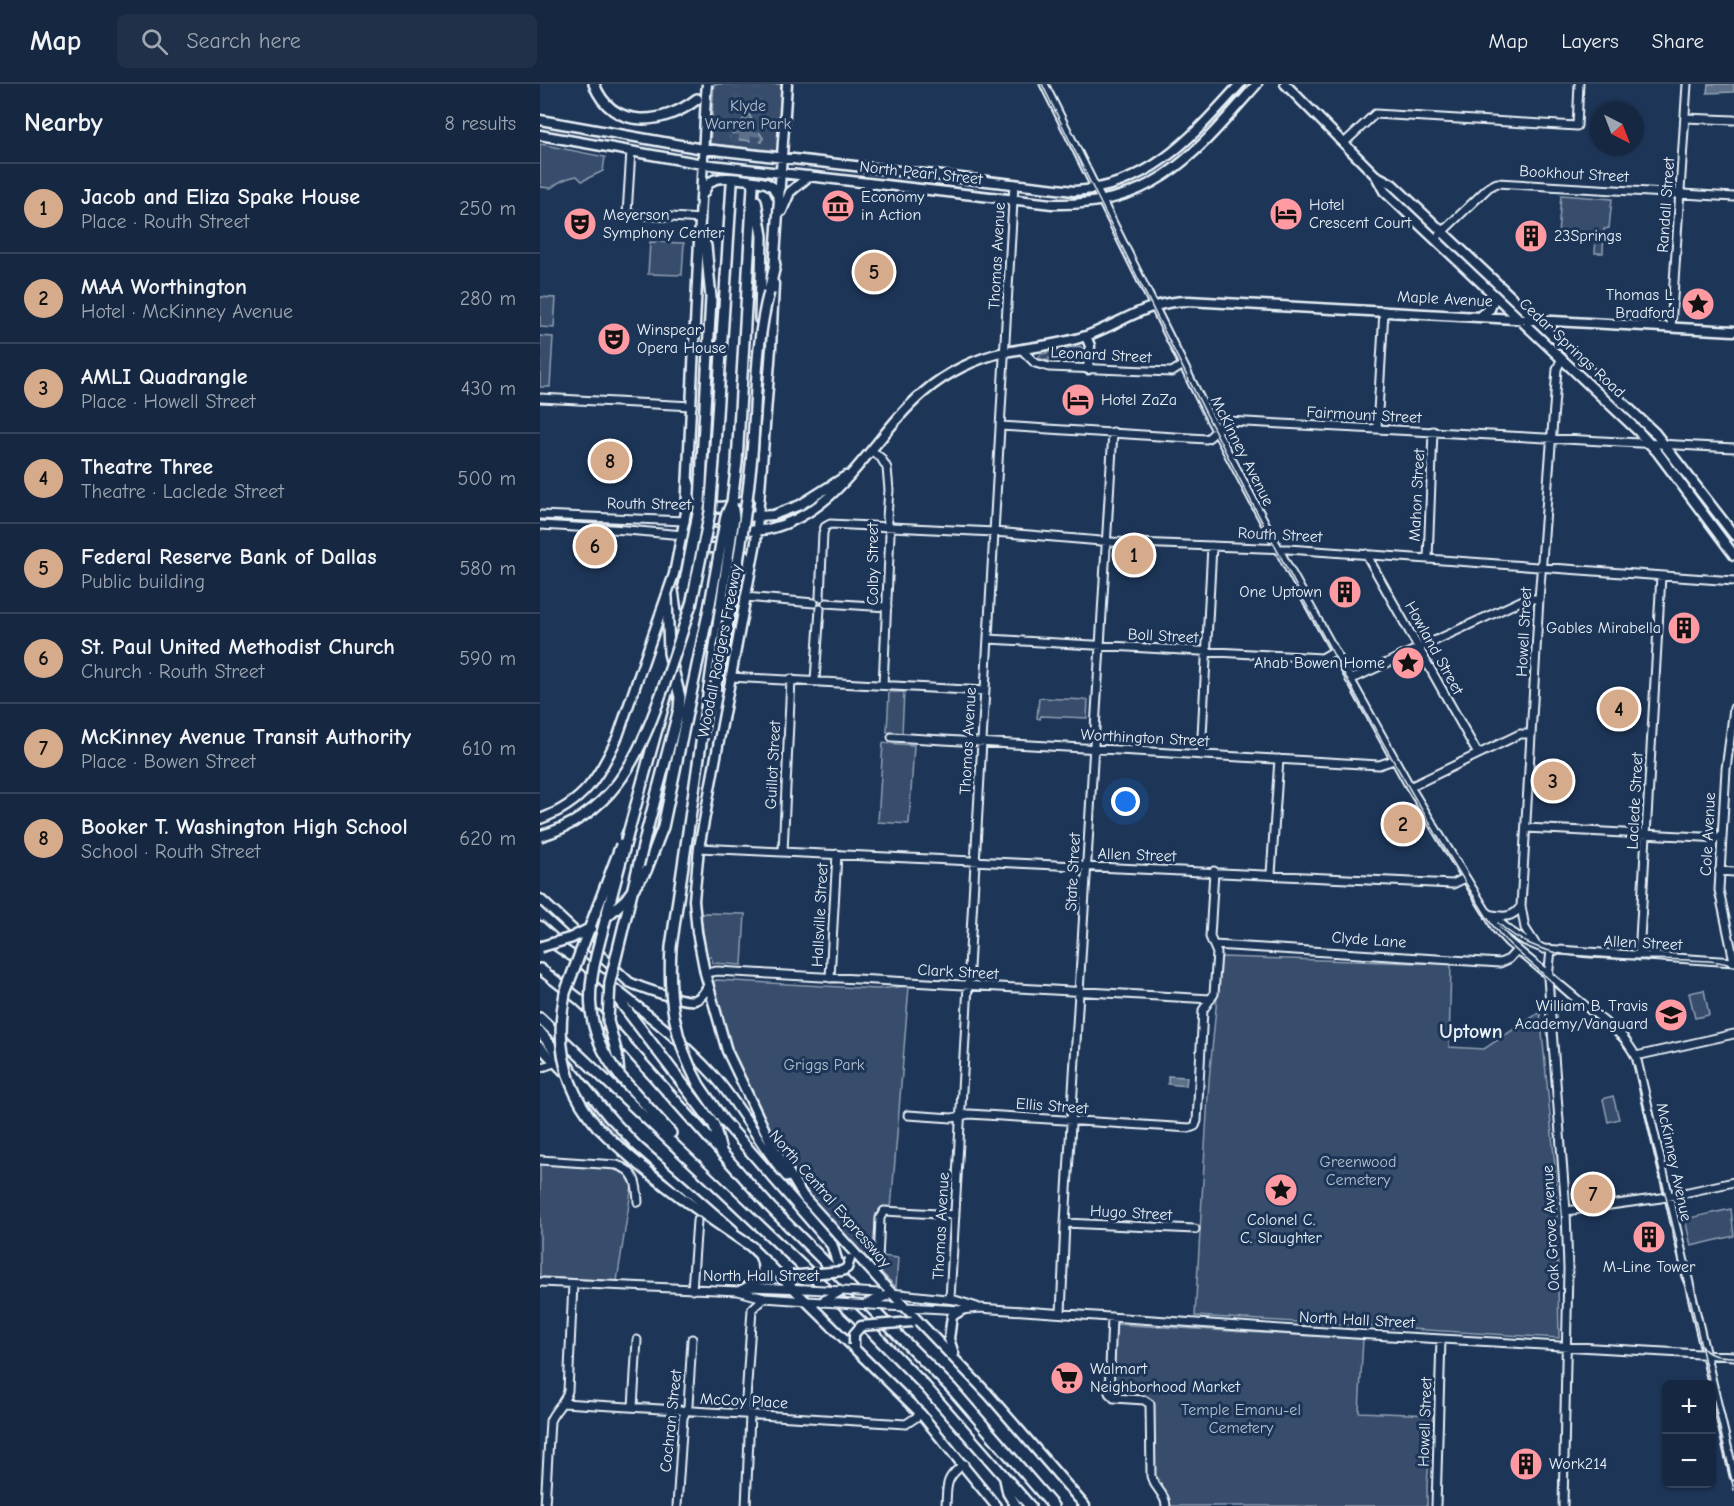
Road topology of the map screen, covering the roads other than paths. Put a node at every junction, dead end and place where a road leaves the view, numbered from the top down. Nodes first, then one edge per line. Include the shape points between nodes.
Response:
1 (594, 84) edge
2 (707, 84) edge
3 (787, 84) edge
4 (1044, 84) edge
5 (1240, 84) edge
6 (1257, 84) edge
7 (1285, 84) edge
8 (1579, 84) edge
9 (1687, 84) edge
10 (702, 97) junction
11 (1684, 118) junction
12 (540, 120) edge
13 (1734, 120) edge
14 (540, 135) edge
15 (1344, 143) junction
16 (704, 148) junction
17 (631, 151) junction
18 (783, 158) junction
19 (703, 164) junction
20 (782, 173) junction
21 (808, 176) junction
22 (1376, 176) junction
23 (732, 184) tunnel mouth
24 (1014, 184) junction
25 (1096, 189) junction
26 (1680, 194) junction
27 (702, 196) junction
28 (1734, 197) edge
29 (1013, 198) junction
30 (779, 200) junction
31 (1102, 201) junction
32 (701, 219) junction
33 (778, 220) junction
34 (1442, 231) junction
35 (701, 237) junction
36 (1435, 239) junction
37 (1457, 245) junction
38 (1450, 253) junction
39 (775, 266) junction
40 (1495, 296) junction
41 (1154, 305) junction
42 (1384, 311) junction
43 (1478, 316) junction
44 (1519, 320) junction
45 (1537, 321) junction
46 (1671, 328) junction
47 (1734, 331) edge
48 (1086, 336) junction
49 (1022, 350) junction
50 (1004, 352) junction
51 (1561, 360) junction
52 (1183, 365) junction
53 (1088, 369) junction
54 (540, 398) edge
55 (692, 406) junction
56 (1000, 426) junction
57 (1377, 428) junction
58 (1216, 430) junction
59 (1433, 431) junction
60 (1113, 432) junction
61 (1552, 438) junction
62 (1649, 443) junction
63 (1665, 444) junction
64 (1734, 448) edge
65 (872, 451) junction
66 (854, 471) junction
67 (754, 480) junction
68 (688, 481) junction
69 (759, 497) junction
70 (732, 502) junction
71 (540, 515) edge
72 (758, 517) junction
73 (685, 521) junction
74 (540, 525) edge
75 (889, 526) junction
76 (757, 530) junction
77 (994, 532) junction
78 (683, 535) junction
79 (1734, 535) edge
80 (1107, 541) junction
81 (1212, 546) junction
82 (1278, 549) junction
83 (1366, 554) junction
84 (1734, 555) edge
85 (1428, 559) junction
86 (1541, 567) junction
87 (751, 568) junction
88 (674, 574) junction
89 (1661, 576) junction
90 (1734, 581) edge
91 (667, 597) junction
92 (745, 597) junction
93 (820, 597) junction
94 (1539, 598) junction
95 (692, 601) junction
96 (826, 603) junction
97 (817, 606) junction
98 (887, 607) junction
99 (688, 614) junction
100 (988, 639) junction
101 (1101, 647) junction
102 (1419, 648) junction
103 (1334, 651) junction
104 (1206, 652) junction
105 (730, 677) junction
106 (791, 679) junction
107 (815, 680) junction
108 (1350, 680) junction
109 (883, 685) junction
110 (985, 691) junction
111 (1734, 708) edge
112 (704, 723) junction
113 (1532, 734) junction
114 (892, 737) dead end
115 (982, 742) junction
116 (1094, 748) junction
117 (1478, 754) junction
118 (1201, 755) junction
119 (1279, 759) junction
120 (1394, 760) junction
121 (1410, 787) junction
122 (540, 819) edge
123 (1526, 828) junction
124 (629, 830) junction
125 (1647, 835) junction
126 (540, 836) edge
127 (1721, 838) junction
128 (699, 848) junction
129 (783, 852) junction
130 (837, 854) junction
131 (975, 862) junction
132 (1086, 866) junction
133 (1214, 871) junction
134 (1719, 871) junction
135 (1734, 872) edge
136 (1271, 874) junction
137 (1465, 878) junction
138 (540, 899) edge
139 (1521, 906) junction
140 (1488, 914) junction
141 (540, 926) edge
142 (540, 934) edge
143 (1214, 945) junction
144 (1537, 946) junction
145 (540, 947) edge
146 (1517, 950) junction
147 (1551, 950) junction
148 (1639, 956) junction
149 (1734, 962) edge
150 (587, 966) junction
151 (540, 969) edge
152 (705, 973) junction
153 (1548, 976) junction
154 (830, 978) junction
155 (603, 979) junction
156 (708, 986) junction
157 (968, 986) junction
158 (1079, 991) junction
159 (1210, 999) junction
160 (540, 1018) edge
161 (540, 1032) edge
162 (1734, 1034) edge
163 (540, 1047) edge
164 (1636, 1056) junction
165 (554, 1063) junction
166 (540, 1068) edge
167 (619, 1075) junction
168 (908, 1114) dead end
169 (960, 1116) junction
170 (610, 1118) junction
171 (1071, 1121) junction
172 (722, 1154) junction
173 (540, 1160) edge
174 (1734, 1182) edge
175 (1668, 1197) junction
176 (805, 1199) junction
177 (638, 1202) dead end
178 (1566, 1211) junction
179 (747, 1213) junction
180 (955, 1215) junction
181 (697, 1221) dead end
182 (1065, 1223) junction
183 (1195, 1229) dead end
184 (850, 1249) junction
185 (755, 1251) junction
186 (878, 1260) dead end
187 (774, 1269) junction
188 (843, 1280) junction
189 (540, 1282) edge
190 (573, 1284) junction
191 (793, 1288) junction
192 (692, 1290) junction
193 (748, 1291) junction
194 (840, 1291) junction
195 (886, 1294) junction
196 (764, 1298) junction
197 (950, 1299) junction
198 (805, 1300) junction
199 (820, 1304) junction
200 (866, 1304) junction
201 (906, 1306) junction
202 (979, 1308) junction
203 (752, 1309) junction
204 (962, 1310) junction
205 (1061, 1313) junction
206 (1112, 1317) junction
207 (824, 1318) junction
208 (923, 1325) junction
209 (1441, 1339) junction
210 (637, 1340) dead end
211 (692, 1340) dead end
212 (1567, 1345) junction
213 (859, 1353) junction
214 (1705, 1354) junction
215 (1734, 1356) edge
216 (959, 1362) junction
217 (563, 1403) junction
218 (633, 1407) junction
219 (684, 1411) junction
220 (747, 1414) junction
221 (921, 1414) junction
222 (964, 1464) junction
223 (1005, 1476) junction
224 (1734, 1476) edge
225 (543, 1486) edge
226 (1166, 1505) edge
227 (545, 1506) edge
228 (677, 1506) edge
229 (746, 1506) edge
230 (946, 1506) edge
231 (996, 1506) edge
232 (1016, 1506) edge
233 (1030, 1506) edge
234 (1053, 1506) edge
235 (1085, 1506) edge
236 (1436, 1506) edge
237 (1563, 1506) edge

1 - 10 highway via 607,105 628,117 664,117
2 - 10 main road, bridge
3 - 18 main road, Woodall Rodgers Freeway
4 - 25 street, McKinney Avenue
5 - 25 main road, North Pearl Street via 1156,166
6 - 31 main road, North Pearl Street via 1207,140 1171,172 1130,194
7 - 15 main road, Cedar Springs Road
8 - 15 street via 1577,126 1375,114
9 - 11 street, Randall Street
10 - 16 main road
11 - 13 street
11 - 26 street, Randall Street
12 - 16 main road, North Pearl Street
14 - 17 main road, North Pearl Street
15 - 22 main road, Cedar Springs Road
16 - 18 main road, North Pearl Street
16 - 19 main road
17 - 19 main road, North Pearl Street
17 - 32 street via 627,214
18 - 20 main road, Woodall Rodgers Freeway
18 - 24 main road, North Pearl Street
19 - 20 main road, North Pearl Street
19 - 27 main road
20 - 21 main road, North Pearl Street
20 - 30 main road, Woodall Rodgers Freeway
21 - 29 main road, North Pearl Street
21 - 33 main road via 790,192
22 - 34 main road, Cedar Springs Road via 1392,184
22 - 36 main road, Cedar Springs Road via 1384,191
23 - 95 highway, bridge via 710,512
24 - 25 main road, North Pearl Street via 1068,191
24 - 29 street, Thomas Avenue
25 - 31 street, McKinney Avenue
26 - 28 street, Bookhout Street
26 - 34 street, Bookhout Street via 1497,183
26 - 46 street, Randall Street
27 - 30 main road via 709,184 722,178 766,183
27 - 32 main road
29 - 31 main road, North Pearl Street via 1052,204
29 - 50 street, Thomas Avenue
30 - 33 main road, Woodall Rodgers Freeway
31 - 41 street, McKinney Avenue
32 - 35 main road
33 - 39 main road, Woodall Rodgers Freeway
34 - 36 street, Bookhout Street
34 - 37 main road, Cedar Springs Road
35 - 55 main road
35 - 99 highway, bridge via 706,246 711,298 699,503 684,586
36 - 38 main road, Cedar Springs Road
37 - 38 main road
37 - 45 main road, Cedar Springs Road
38 - 40 main road, Cedar Springs Road
39 - 69 main road, Woodall Rodgers Freeway
39 - 112 highway, bridge via 762,319 751,465 732,606 715,690
40 - 43 main road via 1490,309
40 - 44 main road, Cedar Springs Road
41 - 42 main road, Maple Avenue via 1188,301
41 - 48 main road, Maple Avenue
41 - 52 street, McKinney Avenue
42 - 43 main road, Maple Avenue
42 - 57 street
43 - 44 main road, Maple Avenue
44 - 45 main road, Maple Avenue
44 - 51 main road, Cedar Springs Road
45 - 46 main road, Maple Avenue
45 - 63 main road, Cedar Springs Road
46 - 47 main road, Maple Avenue
48 - 49 main road, Maple Avenue
48 - 53 main road via 1090,346
49 - 50 main road, Maple Avenue
49 - 53 street, Leonard Street via 1042,366
50 - 56 street, Thomas Avenue
50 - 65 main road, Maple Avenue via 970,364 933,385 907,408
51 - 61 street, Howell Street
51 - 62 main road, Cedar Springs Road
52 - 53 street, Leonard Street via 1172,372
52 - 58 street, McKinney Avenue
54 - 55 street
55 - 68 main road
56 - 60 street, Fairmount Street
56 - 77 street, Thomas Avenue
57 - 58 street, Fairmount Street via 1227,421
57 - 59 street, Fairmount Street
58 - 60 street, Fairmount Street via 1206,439
58 - 82 street, McKinney Avenue
59 - 61 street, Fairmount Street
59 - 85 street, Mahon Street
60 - 80 street, State Street
61 - 62 street, Fairmount Street
61 - 86 street, Howell Street
62 - 63 street, Fairmount Street
62 - 84 main road, Cedar Springs Road
63 - 64 street, Fairmount Street
63 - 79 main road, Cedar Springs Road
65 - 66 main road, Maple Avenue
65 - 75 street, Colby Street via 884,462 888,474
66 - 72 main road, Routh Street via 800,506
66 - 76 main road, Routh Street via 841,488 809,511 780,525
67 - 68 highway via 748,499 720,506 702,504 694,498
67 - 69 highway
67 - 70 highway via 762,236 753,186
68 - 73 main road
69 - 72 main road, Woodall Rodgers Freeway
70 - 112 highway, bridge via 734,517
70 - 145 highway, bridge via 654,854 638,885 604,919 571,938
71 - 73 street, Routh Street
72 - 73 main road, Routh Street
72 - 76 main road, Woodall Rodgers Freeway
73 - 78 main road
74 - 78 street, Routh Street
75 - 77 street, Routh Street
75 - 93 street, Routh Street via 825,527
75 - 98 street, Colby Street
76 - 78 main road, Routh Street
76 - 87 main road, Woodall Rodgers Freeway
77 - 80 street, Routh Street
77 - 100 street, Thomas Avenue
78 - 88 main road
80 - 81 street, Routh Street
80 - 101 street, State Street
81 - 82 street, Routh Street
81 - 104 street
82 - 83 street, Routh Street
82 - 103 street, McKinney Avenue
83 - 85 street, Routh Street
83 - 102 street, Howland Street
85 - 86 street, Routh Street
86 - 89 street, Routh Street
86 - 94 street, Howell Street
87 - 88 main road via 746,555 736,548 699,548 685,556
87 - 92 main road, Woodall Rodgers Freeway
88 - 91 main road
89 - 90 street, Routh Street
89 - 125 street, Laclede Street
91 - 122 main road via 618,736 597,778 570,805
91 - 167 highway, bridge via 669,653 680,697 679,710 610,982 608,1022
92 - 97 street
92 - 105 main road, Woodall Rodgers Freeway
93 - 96 street
93 - 97 street via 815,599
94 - 102 street via 1525,599
94 - 113 street, Howell Street
95 - 99 highway, bridge
95 - 124 highway, bridge
96 - 97 street via 824,607
96 - 98 street
97 - 107 street
98 - 109 street, Colby Street
99 - 126 highway, bridge via 651,721 628,770 587,813
100 - 101 street, Boll Street
100 - 110 street, Thomas Avenue
101 - 104 street, Boll Street
101 - 116 street, State Street
102 - 108 street
102 - 117 street, Howland Street
103 - 104 street, Boll Street via 1322,658
103 - 108 street, McKinney Avenue
104 - 118 street
105 - 106 street
105 - 128 main road, Woodall Rodgers Freeway
106 - 107 street
106 - 129 street, Guillot Street
107 - 109 street
108 - 120 street, McKinney Avenue
109 - 110 street
110 - 115 street, Thomas Avenue
111 - 127 street, Cole Avenue
112 - 188 highway, bridge via 671,947 672,1011 677,1033 690,1068 723,1120 832,1245
113 - 117 street via 1520,734
113 - 123 street, Howell Street
114 - 115 street, Worthington Street
115 - 116 street, Worthington Street
115 - 131 street, Thomas Avenue
116 - 118 street, Worthington Street
116 - 132 street, State Street
117 - 121 street
118 - 119 street, Worthington Street
119 - 120 street, Worthington Street via 1379,765
119 - 136 street
120 - 121 street, McKinney Avenue
121 - 137 street, McKinney Avenue
123 - 125 street
123 - 139 street, Howell Street
124 - 167 highway, bridge via 594,962 590,996 599,1042
124 - 185 highway, bridge via 565,993 560,1016 567,1077 597,1126 639,1166
125 - 127 street
125 - 148 street, Laclede Street
127 - 134 street, Cole Avenue
128 - 129 street, Allen Street
128 - 152 main road, Woodall Rodgers Freeway via 694,900
129 - 130 street, Allen Street
130 - 131 street, Allen Street
130 - 154 street, Hallsville Street
131 - 132 street, Allen Street
131 - 157 street, Thomas Avenue
132 - 133 street, Allen Street
132 - 158 street, State Street
133 - 136 street, Allen Street
133 - 143 street via 1210,937
134 - 135 street
134 - 149 street, Cole Avenue via 1719,890
136 - 137 street, Allen Street via 1453,884
137 - 140 street, McKinney Avenue
138 - 156 main road via 629,982 690,1000 700,997
139 - 140 street via 1506,917
139 - 144 street, Howell Street via 1525,928
140 - 144 street, McKinney Avenue
140 - 146 street, McKinney Avenue via 1496,929
141 - 150 main road, North Central Expressway
142 - 150 highway
143 - 146 street, Clyde Lane via 1500,963
143 - 159 street via 1217,953
144 - 147 street, McKinney Avenue
146 - 153 street, McKinney Avenue
147 - 148 street, Allen Street
147 - 153 street, Oak Grove Avenue
148 - 149 street, Allen Street
150 - 155 main road, North Central Expressway
151 - 172 highway via 616,1034
152 - 154 street, Clark Street
152 - 156 main road, Woodall Rodgers Freeway
153 - 164 street, McKinney Avenue via 1624,1038
153 - 178 street, Oak Grove Avenue
154 - 157 street, Clark Street
155 - 172 highway via 714,1125
155 - 176 main road, North Central Expressway via 714,1077
156 - 176 main road, Woodall Rodgers Freeway via 727,1051 744,1090
157 - 158 street, Clark Street
157 - 169 street, Thomas Avenue
158 - 159 street, Clark Street
158 - 171 street, State Street
159 - 171 street, Ellis Street via 1203,1010 1195,1126
160 - 179 highway
161 - 170 highway
162 - 164 street
163 - 165 main road
164 - 175 street, McKinney Avenue
165 - 166 street
165 - 170 main road
167 - 179 highway
168 - 169 street, Ellis Street
169 - 171 street, Ellis Street
169 - 180 street, Thomas Avenue
170 - 185 main road
171 - 182 street, State Street
172 - 188 highway
173 - 177 street via 625,1168 637,1185
174 - 175 street
175 - 178 street
175 - 214 street, McKinney Avenue
176 - 184 main road, North Central Expressway
178 - 212 street, Oak Grove Avenue
179 - 223 highway via 912,1373
180 - 186 street via 882,1212
180 - 197 street, Thomas Avenue
181 - 192 street
182 - 183 street, Hugo Street
182 - 205 street, State Street
184 - 187 main road, bridge via 847,1268 842,1270 789,1276
184 - 195 main road, North Central Expressway
185 - 187 main road
185 - 193 main road via 762,1260 762,1274
187 - 191 main road
188 - 234 highway via 946,1383
189 - 190 street, North Hall Street
190 - 192 street, North Hall Street
190 - 217 street via 568,1391
191 - 193 street, North Hall Street
191 - 194 street, North Hall Street, bridge
191 - 198 main road
192 - 193 street, North Hall Street
193 - 196 street, North Hall Street
193 - 203 street
194 - 195 street, North Hall Street, bridge
194 - 199 main road, bridge
195 - 197 street, North Hall Street
195 - 200 main road, bridge
195 - 201 main road, North Central Expressway
196 - 198 street, North Hall Street
196 - 203 street
197 - 202 street, North Hall Street
198 - 199 street, North Hall Street
198 - 207 main road
199 - 200 street, North Hall Street, bridge
199 - 207 main road
200 - 201 street, North Hall Street, bridge
201 - 204 street, North Hall Street
201 - 208 main road, North Central Expressway
202 - 204 street, North Hall Street
202 - 205 street, North Hall Street
203 - 220 street
204 - 216 main road via 952,1316 949,1339
205 - 206 street, North Hall Street
206 - 209 street, North Hall Street
206 - 226 street via 1109,1393 1112,1398 1144,1400 1150,1404 1151,1476
207 - 213 main road
208 - 213 main road, bridge via 912,1322 861,1326 854,1334
208 - 216 main road, North Central Expressway
209 - 212 street, North Hall Street
209 - 236 street, Howell Street
210 - 218 street
211 - 219 street, Cochran Street via 688,1406
212 - 214 street, North Hall Street
212 - 237 street, Oak Grove Avenue
213 - 221 main road
214 - 215 street, North Hall Street
214 - 224 street, McKinney Avenue
216 - 235 main road, North Central Expressway
217 - 218 street, McCoy Place
217 - 225 street via 550,1421
218 - 219 street, McCoy Place
219 - 220 street, McCoy Place
219 - 228 street, Cochran Street
220 - 221 street, McCoy Place via 906,1424
220 - 229 street
221 - 222 main road
222 - 230 street via 947,1480
222 - 231 main road
223 - 232 highway via 1008,1493
223 - 233 highway
225 - 227 street

